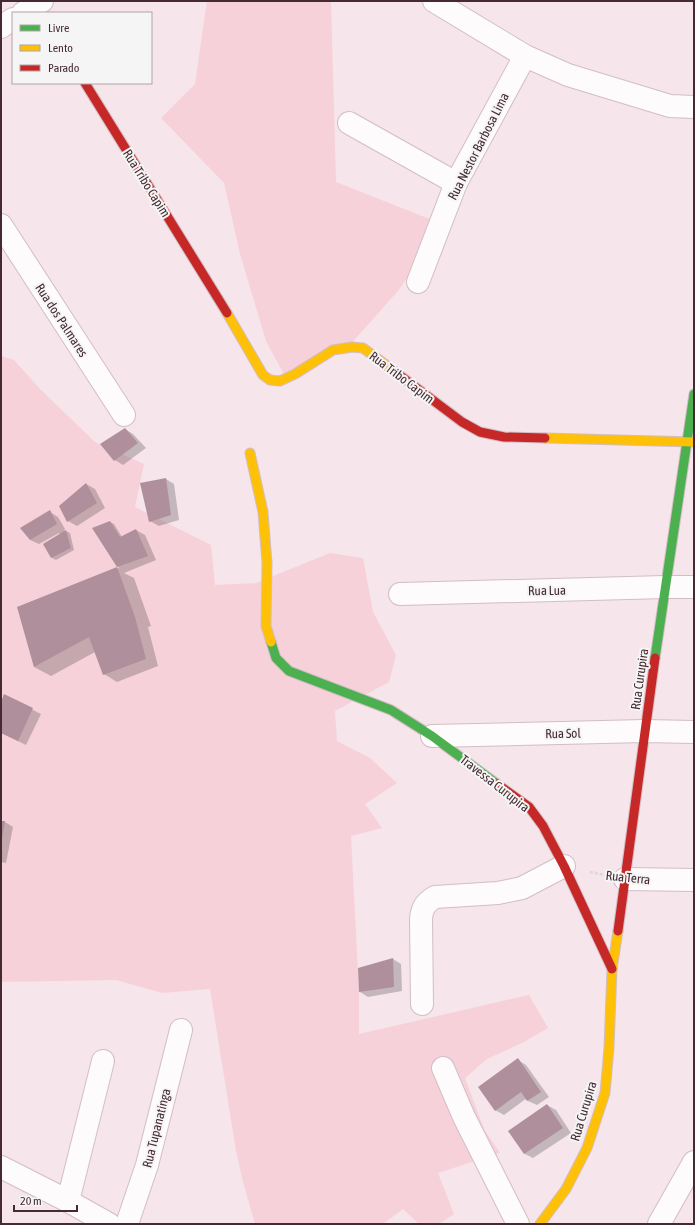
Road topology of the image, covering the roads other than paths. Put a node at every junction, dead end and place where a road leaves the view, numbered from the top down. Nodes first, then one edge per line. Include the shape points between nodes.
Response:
1 (434, 1) edge
2 (12, 20) edge
3 (1, 27) edge
4 (525, 56) junction
5 (86, 84) edge
6 (694, 107) edge
7 (349, 123) dead end
8 (456, 183) junction
9 (1, 225) edge
10 (418, 282) dead end
11 (694, 394) edge
12 (124, 415) dead end
13 (690, 442) edge
14 (250, 453) dead end
15 (665, 587) junction
16 (694, 587) edge
17 (400, 594) dead end
18 (644, 731) junction
19 (694, 732) edge
20 (432, 736) junction
21 (564, 866) junction
22 (625, 879) junction
23 (694, 880) edge
24 (612, 969) junction
25 (422, 1004) dead end
26 (181, 1030) dead end
27 (104, 1061) dead end
28 (442, 1068) dead end
29 (694, 1162) edge
30 (1, 1168) edge
31 (68, 1200) junction
32 (109, 1224) edge
33 (127, 1224) edge
34 (518, 1224) edge
35 (540, 1224) edge
36 (659, 1224) edge

1 - 4 street
2 - 3 street
4 - 6 street via 568,75 670,106
4 - 8 street, Rua Nestor Barbosa Lima
5 - 13 street, Rua Tribo Capim via 268,380 274,382 284,379 332,350 354,346 363,348 462,422 480,432 504,437
7 - 8 street
8 - 10 street, Rua Nestor Barbosa Lima
9 - 12 street, Rua dos Palmares
11 - 13 street, Rua Curupira
13 - 15 street, Rua Curupira
14 - 20 street, Travessa Curupira via 263,512 267,563 266,626 276,658 289,671 391,710
15 - 16 street, Rua Lua
15 - 17 street, Rua Lua
15 - 18 street, Rua Curupira
18 - 19 street, Rua Sol
18 - 20 street, Rua Sol
18 - 22 street, Rua Curupira
20 - 21 street, Travessa Curupira via 529,807 543,826
21 - 24 street, Rua Curupira
21 - 25 street via 522,888 498,894 435,897 428,902 422,909 421,919
22 - 23 street, Rua Terra
22 - 24 street, Rua Curupira
24 - 35 street, Rua Curupira via 605,1093 587,1148 566,1189
26 - 33 street, Rua Tupanatinga via 147,1164
27 - 31 street
28 - 34 street
29 - 36 street
30 - 31 street
31 - 32 street

